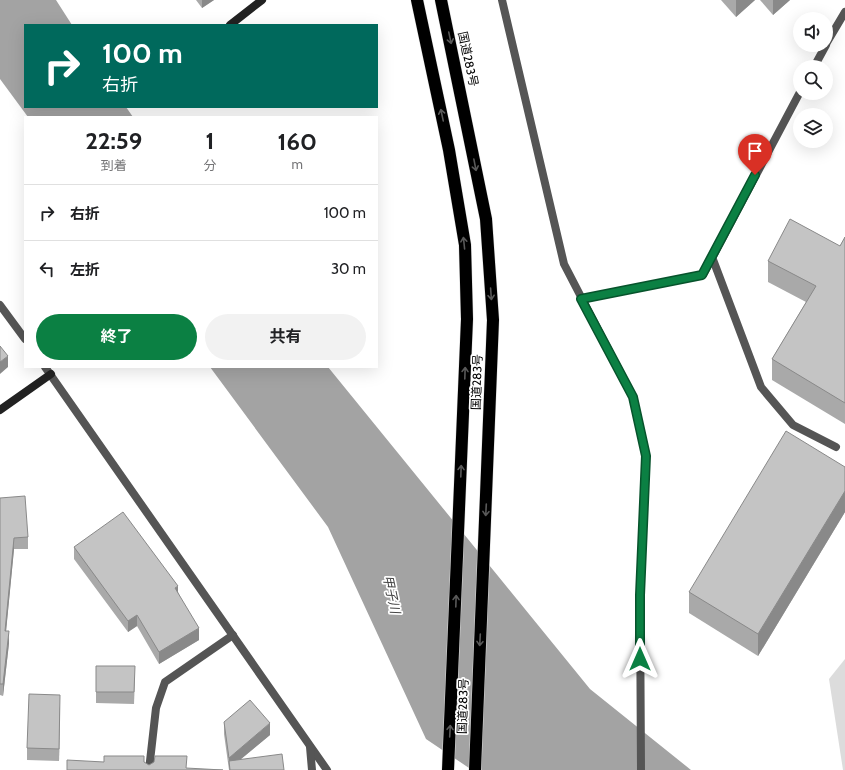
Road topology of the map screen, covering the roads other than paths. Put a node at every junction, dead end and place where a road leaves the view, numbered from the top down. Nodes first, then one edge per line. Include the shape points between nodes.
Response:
1 (262, 0) edge
2 (417, 0) edge
3 (441, 0) edge
4 (502, 0) edge
5 (845, 12) edge
6 (231, 24) edge
7 (833, 33) edge
8 (796, 100) edge
9 (712, 257) junction
10 (581, 299) junction
11 (0, 305) edge
12 (24, 338) edge
13 (46, 368) edge
14 (51, 374) junction
15 (0, 410) edge
16 (836, 447) dead end
17 (233, 635) junction
18 (310, 747) junction
19 (149, 770) edge
20 (312, 770) edge
21 (327, 770) edge
22 (448, 770) edge
23 (475, 770) edge
24 (641, 770) edge

1 - 6 street
22 -> 2 highway, 国道283号 via 467,320 465,245 449,150
3 -> 23 highway, 国道283号 via 486,219 493,320
4 - 10 street via 564,264
5 - 7 street
8 - 9 street
9 - 10 street via 702,275
9 - 16 street via 761,387 793,425
10 - 24 street via 633,397 646,456 640,595
11 - 12 street
13 - 14 street
14 - 15 street
14 - 17 street
17 - 18 street
17 - 19 street via 165,682 156,708
18 - 20 street
18 - 21 street

